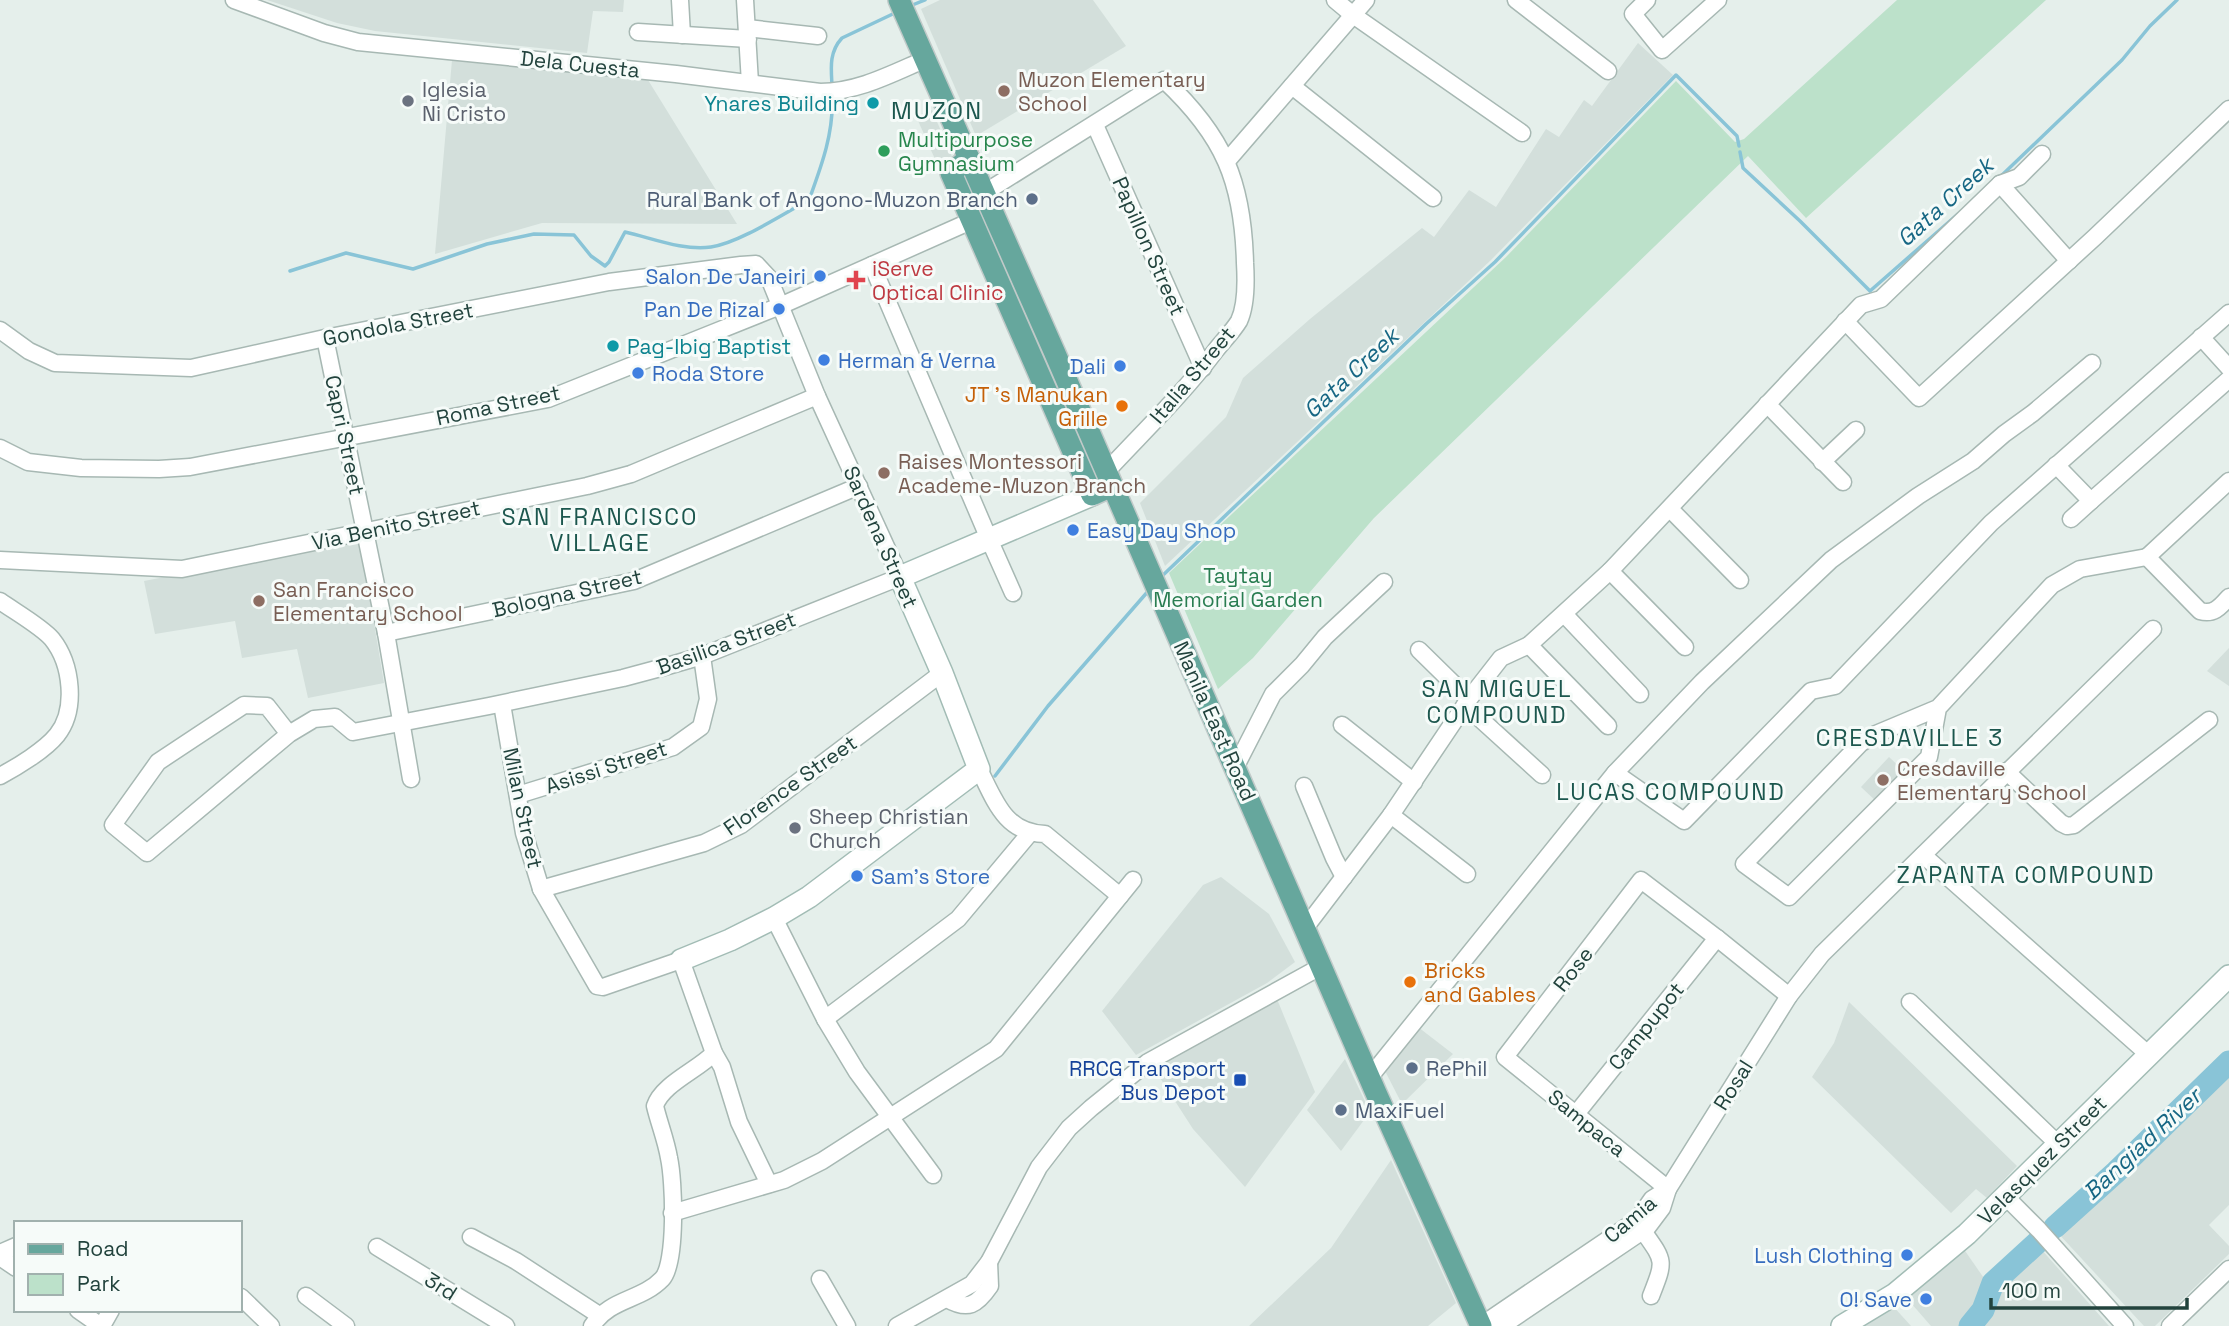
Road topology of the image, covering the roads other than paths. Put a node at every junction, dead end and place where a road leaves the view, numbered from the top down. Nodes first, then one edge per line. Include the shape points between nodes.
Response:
1 (234, 0) edge
2 (680, 0) edge
3 (746, 0) edge
4 (1335, 0) edge
5 (1366, 0) edge
6 (1516, 0) edge
7 (1647, 0) edge
8 (1718, 0) edge
9 (902, 8) edge
10 (1353, 15) junction
11 (638, 32) dead end
12 (748, 34) junction
13 (682, 35) junction
14 (818, 36) dead end
15 (926, 59) junction
16 (1608, 71) dead end
17 (750, 83) junction
18 (1292, 86) junction
19 (2229, 109) edge
20 (1095, 125) junction
21 (1522, 133) dead end
22 (2042, 154) dead end
23 (969, 158) junction
24 (1227, 161) junction
25 (2000, 184) junction
26 (1433, 198) dead end
27 (988, 203) junction
28 (971, 221) junction
29 (2070, 261) junction
30 (872, 265) junction
31 (780, 306) junction
32 (2229, 313) edge
33 (1845, 321) junction
34 (0, 330) edge
35 (2202, 337) junction
36 (325, 338) junction
37 (1054, 351) junction
38 (1032, 360) junction
39 (2092, 363) dead end
40 (1203, 368) junction
41 (2229, 368) edge
42 (2229, 379) edge
43 (817, 396) junction
44 (1767, 404) junction
45 (1856, 430) dead end
46 (345, 436) junction
47 (0, 448) edge
48 (1822, 462) junction
49 (2056, 465) junction
50 (2229, 481) edge
51 (1843, 482) dead end
52 (1103, 485) junction
53 (859, 486) junction
54 (2091, 501) junction
55 (1670, 509) junction
56 (2071, 519) dead end
57 (365, 532) junction
58 (989, 540) junction
59 (2147, 557) junction
60 (0, 560) edge
61 (1610, 570) junction
62 (900, 578) junction
63 (1741, 580) dead end
64 (1384, 582) dead end
65 (1013, 593) dead end
66 (2229, 597) edge
67 (0, 601) edge
68 (1564, 614) junction
69 (2153, 629) dead end
70 (386, 633) junction
71 (1529, 645) junction
72 (1685, 647) dead end
73 (1419, 650) dead end
74 (702, 656) junction
75 (942, 673) junction
76 (1640, 694) dead end
77 (1467, 702) junction
78 (502, 704) junction
79 (1938, 708) junction
80 (2209, 720) dead end
81 (402, 723) junction
82 (1342, 725) dead end
83 (1608, 726) dead end
84 (289, 734) junction
85 (1235, 768) junction
86 (979, 769) junction
87 (1, 771) edge
88 (2006, 771) junction
89 (1615, 773) junction
90 (1542, 775) dead end
91 (411, 779) dead end
92 (1414, 782) junction
93 (1304, 786) dead end
94 (517, 795) junction
95 (1391, 815) junction
96 (1030, 834) junction
97 (1923, 855) junction
98 (1467, 874) dead end
99 (1344, 877) junction
100 (1133, 880) dead end
101 (541, 889) junction
102 (1120, 896) junction
103 (775, 918) junction
104 (1306, 928) junction
105 (1717, 937) junction
106 (681, 960) junction
107 (1322, 965) junction
108 (2229, 976) edge
109 (1789, 996) junction
110 (1910, 1002) dead end
111 (825, 1019) junction
112 (714, 1053) junction
113 (2149, 1055) junction
114 (1504, 1057) joint
115 (1369, 1078) junction
116 (1576, 1114) junction
117 (890, 1116) junction
118 (2058, 1144) junction
119 (933, 1175) dead end
120 (769, 1184) junction
121 (1668, 1189) junction
122 (2005, 1196) junction
123 (672, 1213) junction
124 (1643, 1231) junction
125 (471, 1237) dead end
126 (377, 1247) dead end
127 (0, 1255) edge
128 (14, 1266) edge
129 (2229, 1269) edge
130 (820, 1279) dead end
131 (306, 1296) dead end
132 (1651, 1296) dead end
133 (242, 1298) edge
134 (81, 1312) edge
135 (595, 1321) edge
136 (916, 1322) edge
137 (102, 1326) edge
138 (271, 1326) edge
139 (346, 1326) edge
140 (506, 1326) edge
141 (847, 1326) edge
142 (897, 1326) edge
143 (1480, 1326) edge
144 (1502, 1326) edge
145 (1842, 1326) edge
146 (2125, 1326) edge
147 (2170, 1326) edge

1 - 17 street, Dela Cuesta via 358,42
2 - 13 street
3 - 12 street
4 - 10 street
5 - 10 street
6 - 16 street
7 - 8 street via 1633,13 1662,50
9 - 15 main road, Manila East Road
10 - 18 street
10 - 21 street
11 - 13 street
12 - 13 street
12 - 14 street
12 - 17 street
15 - 17 street, Dela Cuesta via 838,92
15 - 23 main road, Manila East Road
18 - 24 street
18 - 26 street
19 - 29 street
20 - 24 street, Italia Street via 1164,80 1214,135
20 - 27 street, Italia Street
20 - 40 street, Papillon Street
22 - 25 street via 2019,177
23 - 27 main road, Manila East Road
23 - 28 main road via 951,173
24 - 40 street, Italia Street via 1237,192 1246,282 1239,320
25 - 29 street
25 - 33 street via 1881,299 1861,305
27 - 28 main road
27 - 37 main road, Manila East Road
28 - 30 street, Roma Street
28 - 38 main road
29 - 33 street via 1919,398
30 - 31 street, Roma Street
30 - 58 street
31 - 36 street, Gondola Street via 769,278 756,264 741,264 609,282
31 - 43 street, Sardena Street
31 - 46 street, Roma Street via 548,398
32 - 35 street
33 - 44 street
34 - 36 street, Gondola Street via 55,363 164,368 191,368
35 - 41 street
35 - 49 street
36 - 46 street, Capri Street
37 - 38 main road
37 - 52 main road, Manila East Road
38 - 52 main road
39 - 89 street via 1973,461 1831,560 1702,682
40 - 52 street, Italia Street
42 - 54 street
43 - 53 street, Sardena Street
43 - 57 street, Via Benito Street via 631,474
44 - 48 street
44 - 55 street
45 - 48 street
46 - 47 street, Roma Street via 159,469 28,462
46 - 57 street, Capri Street
48 - 51 street
49 - 54 street
49 - 89 street via 1991,523 1835,685 1811,691 1684,821
50 - 59 street
52 - 58 street, Basilica Street
52 - 85 main road, Manila East Road via 1155,585
53 - 62 street, Sardena Street
53 - 70 street, Bologna Street via 634,580
54 - 56 street
55 - 61 street
55 - 63 street
57 - 60 street, Via Benito Street via 182,569
57 - 70 street, Capri Street
58 - 62 street, Basilica Street
58 - 65 street
59 - 66 street via 2200,611 2218,610
59 - 79 street via 2080,569 2052,585
61 - 68 street
61 - 72 street
62 - 74 street, Basilica Street
62 - 75 street, Sardena Street
64 - 85 street via 1273,694
67 - 87 street via 51,637 68,673 70,704 57,734 24,762
68 - 71 street
68 - 76 street
69 - 88 street, Rosal
70 - 81 street, Capri Street
71 - 77 street via 1501,658
71 - 83 street
73 - 77 street
74 - 78 street, Basilica Street
74 - 94 street, Asissi Street via 708,699 701,727 673,747
75 - 86 street, Sardena Street
75 - 101 street, Florence Street via 741,825 704,843
77 - 90 street
77 - 92 street
78 - 81 street, Basilica Street
78 - 94 street, Milan Street
79 - 79 street via 1861,743 1744,864 1789,897 1928,757
80 - 88 street via 2074,825 2061,823
81 - 84 street, Basilica Street via 353,732 335,717 314,719
81 - 91 street, Capri Street
82 - 92 street
84 - 84 street via 146,853 113,825 158,762 244,705 267,706
85 - 104 main road, Manila East Road
86 - 96 street via 1000,812
86 - 103 street
88 - 97 street, Rosal
89 - 115 street
92 - 95 street
93 - 99 street
94 - 101 street, Milan Street
95 - 98 street
95 - 99 street
96 - 102 street via 1045,834
96 - 111 street via 958,919
97 - 109 street, Rosal via 1822,954
97 - 113 street
99 - 104 street
100 - 102 street
101 - 106 street, Milan Street via 597,986
102 - 117 street via 996,1049
103 - 106 street
103 - 111 street
104 - 107 main road, Manila East Road
105 - 109 street
105 - 114 street, Rose via 1640,880
105 - 116 street, Campupot
106 - 112 street
107 - 115 main road, Manila East Road
107 - 136 street via 1148,1062 1091,1108 1039,1167 989,1262 972,1284
108 - 113 street, Velasquez Street
109 - 121 street, Rosal
110 - 118 street
111 - 117 street
112 - 120 street via 738,1122
112 - 123 street via 658,1098 655,1106 670,1158
113 - 118 street, Velasquez Street
114 - 116 street, Sampaca
115 - 143 main road, Manila East Road
116 - 121 street, Sampaca
117 - 119 street
117 - 120 street via 822,1161
118 - 122 street, Velasquez Street
120 - 123 street
121 - 124 street, Camia via 1661,1208
121 - 143 street, Camia via 1651,1199 1638,1219
122 - 145 street, Velasquez Street via 1895,1294
122 - 146 street
123 - 135 street via 670,1266 663,1279 616,1303
124 - 132 street via 1662,1264
124 - 144 street, Camia
125 - 135 street via 516,1261
126 - 140 street, 3rd
127 - 128 street
129 - 147 street
130 - 141 street
131 - 139 street
133 - 138 street
134 - 137 street
136 - 142 street

